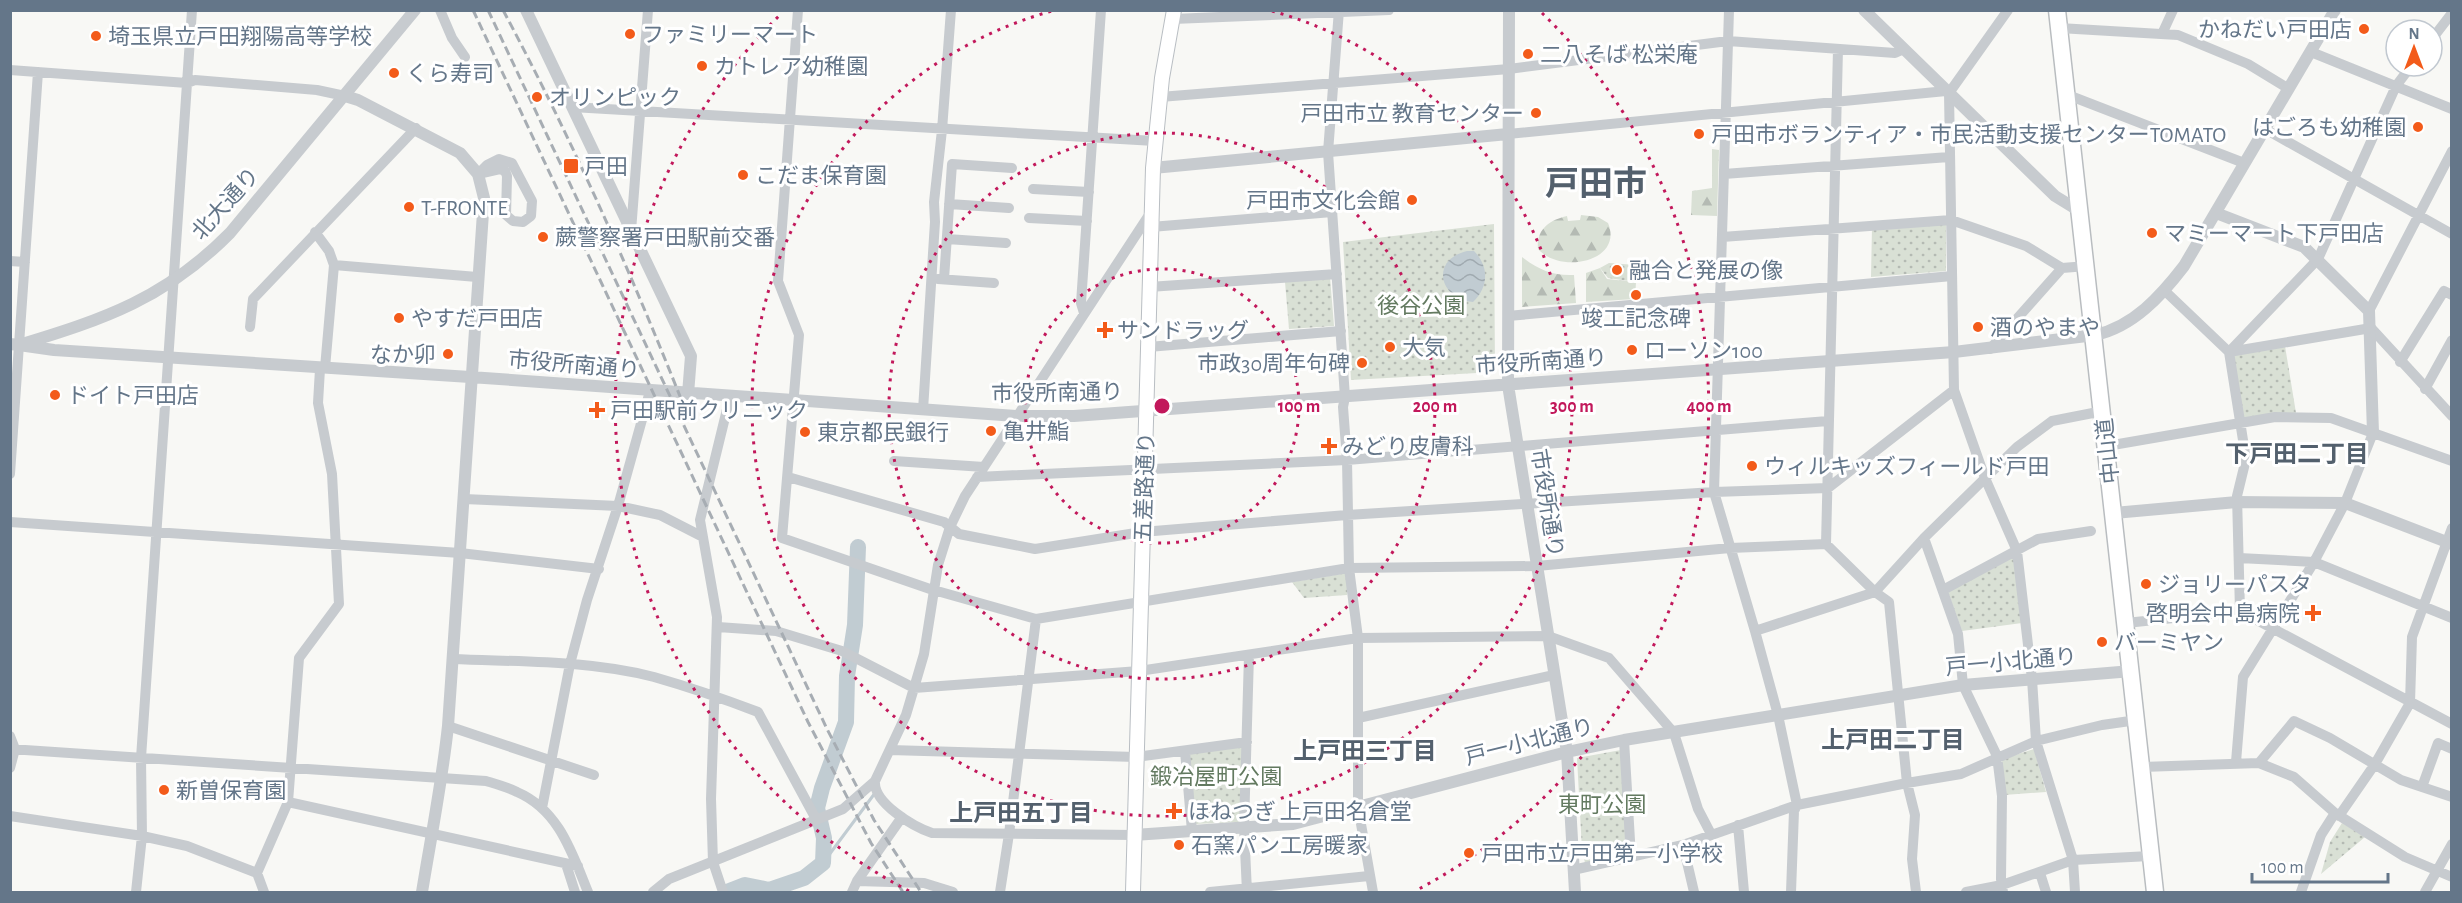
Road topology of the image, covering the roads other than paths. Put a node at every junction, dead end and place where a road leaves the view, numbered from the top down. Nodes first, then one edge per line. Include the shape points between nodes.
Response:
1 (192, 10) edge
2 (440, 10) edge
3 (526, 10) edge
4 (648, 10) edge
5 (798, 10) edge
6 (951, 10) edge
7 (1101, 10) edge
8 (1389, 10) edge
9 (1509, 10) edge
10 (1729, 10) edge
11 (1864, 10) edge
12 (2008, 10) edge
13 (2057, 10) edge
14 (2172, 10) edge
15 (2335, 10) edge
16 (1338, 12) edge
17 (409, 13) edge
18 (1174, 15) edge
19 (2059, 28) junction
20 (2162, 34) junction
21 (1728, 41) junction
22 (1838, 49) junction
23 (1904, 49) junction
24 (2311, 52) junction
25 (465, 57) dead end
26 (1509, 69) junction
27 (10, 70) edge
28 (38, 72) junction
29 (2402, 78) edge
30 (187, 82) junction
31 (1332, 83) junction
32 (2396, 86) junction
33 (2289, 89) junction
34 (1948, 92) junction
35 (2068, 95) junction
36 (345, 96) junction
37 (1160, 97) junction
38 (1837, 102) junction
39 (572, 107) junction
40 (2451, 109) edge
41 (641, 111) junction
42 (1726, 114) junction
43 (790, 121) junction
44 (416, 129) junction
45 (2265, 129) junction
46 (942, 130) junction
47 (1508, 134) junction
48 (1093, 138) junction
49 (1155, 141) junction
50 (2451, 151) edge
51 (1328, 152) junction
52 (1949, 157) junction
53 (2244, 163) junction
54 (1834, 167) junction
55 (1012, 168) dead end
56 (1153, 168) junction
57 (478, 174) junction
58 (1724, 174) junction
59 (2355, 178) junction
60 (1033, 189) dead end
61 (1089, 192) junction
62 (949, 204) junction
63 (1009, 208) dead end
64 (2081, 212) junction
65 (1151, 213) junction
66 (1332, 213) junction
67 (2216, 213) junction
68 (2419, 215) junction
69 (1029, 218) dead end
70 (1951, 220) junction
71 (1087, 221) junction
72 (1151, 227) junction
73 (1833, 229) junction
74 (315, 232) junction
75 (631, 232) junction
76 (2451, 234) edge
77 (1722, 237) junction
78 (947, 239) junction
79 (1006, 243) dead end
80 (2318, 259) junction
81 (10, 261) edge
82 (25, 262) junction
83 (334, 264) junction
84 (2087, 266) junction
85 (2062, 268) junction
86 (1337, 274) junction
87 (1952, 276) junction
88 (477, 277) junction
89 (932, 278) junction
90 (944, 279) junction
91 (175, 280) junction
92 (994, 283) dead end
93 (1149, 287) junction
94 (1831, 287) junction
95 (2165, 291) junction
96 (2451, 295) edge
97 (1720, 296) junction
98 (2369, 311) junction
99 (1084, 313) junction
100 (1508, 316) junction
101 (250, 327) dead end
102 (2371, 328) junction
103 (1341, 331) junction
104 (2095, 335) junction
105 (2451, 340) edge
106 (15, 345) edge
107 (1148, 347) junction
108 (1990, 348) junction
109 (1954, 352) junction
110 (2229, 352) junction
111 (170, 359) junction
112 (1831, 361) junction
113 (2400, 362) junction
114 (323, 368) junction
115 (1718, 369) junction
116 (470, 377) junction
117 (1508, 385) junction
118 (2425, 389) junction
119 (1954, 390) junction
120 (650, 391) junction
121 (688, 394) junction
122 (730, 397) junction
123 (1345, 397) junction
124 (795, 401) junction
125 (923, 410) junction
126 (1146, 411) junction
127 (2103, 411) junction
128 (1016, 416) junction
129 (2451, 416) edge
130 (1828, 421) junction
131 (2240, 423) junction
132 (1716, 430) junction
133 (2373, 433) junction
134 (1518, 446) junction
135 (2107, 446) junction
136 (1347, 459) junction
137 (894, 461) dead end
138 (2451, 461) edge
139 (984, 467) junction
140 (1144, 469) junction
141 (10, 474) edge
142 (788, 477) junction
143 (977, 477) junction
144 (1985, 478) junction
145 (1828, 488) junction
146 (1714, 492) junction
147 (464, 499) junction
148 (2237, 499) junction
149 (2345, 503) junction
150 (1527, 505) junction
151 (618, 506) junction
152 (2114, 513) junction
153 (1347, 515) junction
154 (10, 522) edge
155 (950, 526) junction
156 (2451, 528) edge
157 (2091, 531) dead end
158 (1142, 532) junction
159 (157, 533) junction
160 (703, 537) junction
161 (1924, 538) junction
162 (2449, 543) edge
163 (1826, 544) junction
164 (337, 546) junction
165 (1730, 548) junction
166 (2017, 551) junction
167 (460, 553) junction
168 (2240, 558) junction
169 (2314, 562) junction
170 (1537, 566) junction
171 (1349, 568) junction
172 (599, 569) junction
173 (933, 590) junction
174 (1943, 590) junction
175 (1875, 592) junction
176 (1141, 601) junction
177 (2423, 606) junction
178 (2240, 611) junction
179 (2451, 618) edge
180 (1036, 619) junction
181 (2126, 623) junction
182 (718, 627) junction
183 (2274, 629) junction
184 (1755, 631) junction
185 (1548, 636) junction
186 (1358, 638) junction
187 (1249, 655) junction
188 (453, 659) junction
189 (570, 664) junction
190 (1139, 671) junction
191 (2132, 672) junction
192 (1554, 675) junction
193 (2032, 679) junction
194 (1028, 680) junction
195 (1963, 685) junction
196 (914, 688) junction
197 (1898, 695) junction
198 (715, 696) junction
199 (2410, 703) junction
200 (1778, 715) junction
201 (1358, 718) junction
202 (2137, 720) junction
203 (2451, 724) edge
204 (448, 726) junction
205 (1674, 733) junction
206 (10, 736) edge
207 (1624, 740) junction
208 (2036, 741) junction
209 (1247, 742) junction
210 (13, 749) edge
211 (2451, 749) edge
212 (890, 750) junction
213 (1185, 751) junction
214 (1567, 752) junction
215 (1019, 754) junction
216 (1997, 756) junction
217 (1136, 757) junction
218 (141, 758) junction
219 (552, 761) junction
220 (2236, 762) junction
221 (2259, 763) junction
222 (2375, 764) junction
223 (2142, 767) junction
224 (10, 768) edge
225 (292, 768) junction
226 (594, 775) dead end
227 (443, 777) junction
228 (1907, 783) junction
229 (876, 787) junction
230 (2422, 787) junction
231 (2451, 797) edge
232 (288, 802) junction
233 (1797, 805) junction
234 (1358, 807) junction
235 (542, 808) junction
236 (2337, 815) junction
237 (10, 816) edge
238 (819, 817) junction
239 (902, 817) junction
240 (1738, 825) junction
241 (1244, 827) junction
242 (1192, 831) junction
243 (431, 832) junction
244 (1009, 834) junction
245 (1711, 834) junction
246 (1134, 835) junction
247 (142, 836) junction
248 (2451, 844) edge
249 (1683, 845) junction
250 (2150, 856) junction
251 (1631, 857) junction
252 (2073, 860) junction
253 (713, 862) junction
254 (566, 864) junction
255 (578, 867) junction
256 (1574, 870) junction
257 (2437, 872) junction
258 (257, 873) junction
259 (2040, 873) junction
260 (1369, 876) junction
261 (2451, 877) edge
262 (856, 882) junction
263 (2003, 889) edge
264 (723, 891) edge
265 (1247, 891) edge
266 (136, 892) edge
267 (264, 892) edge
268 (422, 892) edge
269 (575, 892) edge
270 (588, 892) edge
271 (653, 892) edge
272 (852, 892) edge
273 (953, 892) edge
274 (1000, 892) edge
275 (1132, 892) edge
276 (1210, 892) edge
277 (1372, 892) edge
278 (1575, 892) edge
279 (1694, 892) edge
280 (1744, 892) edge
281 (1791, 892) edge
282 (1916, 892) edge
283 (1966, 892) edge
284 (2046, 892) edge
285 (2074, 892) edge
286 (2155, 892) edge
287 (2301, 892) edge
288 (2426, 892) edge

1 - 30 street
2 - 25 street
3 - 39 street
4 - 41 street
5 - 43 street
6 - 46 street
7 - 48 street
8 - 16 street
9 - 26 street, 市役所通り
10 - 21 street
11 - 23 street
12 - 34 street
13 - 19 highway, 中山道
14 - 20 street
15 - 24 street, 市役所南通り
16 - 18 street
16 - 31 street
17 - 36 street, 北大通り
18 - 37 main road, 五差路通り
19 - 20 street
19 - 35 highway, 中山道
20 - 33 street via 2178,35 2248,64
21 - 22 street
21 - 26 street
21 - 42 street
22 - 23 street via 1895,53
22 - 38 street
23 - 34 street
24 - 32 street
24 - 33 street, 市役所南通り
26 - 31 street
26 - 47 street, 市役所通り
27 - 28 street
28 - 30 street
28 - 82 street
29 - 32 street
30 - 36 street via 317,90
30 - 91 street
31 - 37 street
31 - 51 street
32 - 40 street
32 - 59 street
33 - 45 street, 市役所南通り
34 - 38 street
34 - 52 street
34 - 64 street via 2055,195
35 - 53 street
35 - 64 highway, 中山道
36 - 44 street
36 - 91 street, 北大通り via 230,233
37 - 49 main road, 五差路通り
38 - 42 street
38 - 54 street
39 - 41 street
39 - 75 street
41 - 43 street
41 - 75 street
42 - 47 street
42 - 58 street
43 - 46 street
43 - 124 street via 778,281 799,335
44 - 57 street via 460,153
44 - 74 street
45 - 53 street, 市役所南通り
45 - 59 street
46 - 48 street
46 - 89 street via 934,202
47 - 51 street
47 - 100 street, 市役所通り
48 - 49 street
48 - 61 street
49 - 56 main road, 五差路通り
50 - 68 street
51 - 56 street
51 - 66 street
52 - 54 street
52 - 70 street
53 - 67 street, 市役所南通り
54 - 58 street
54 - 73 street
55 - 62 street via 952,164
56 - 65 main road, 五差路通り
57 - 57 street via 499,159 512,163 532,201 531,216 518,222 506,215 504,171
57 - 88 street via 484,198
58 - 77 street
59 - 68 street
59 - 80 street
60 - 61 street
61 - 71 street
62 - 63 street
62 - 78 street
64 - 84 highway, 中山道
65 - 72 main road, 五差路通り
65 - 99 street
66 - 72 street
66 - 86 street
67 - 80 street via 2304,247
67 - 95 street, 市役所南通り
68 - 76 street
68 - 98 street
69 - 71 street
70 - 73 street
70 - 85 street via 2026,246
70 - 87 street
71 - 99 street via 1081,303
72 - 93 main road, 五差路通り
73 - 77 street
73 - 94 street
74 - 83 street
74 - 101 street via 253,299
75 - 121 street via 691,356
77 - 97 street
78 - 79 street
78 - 90 street
80 - 98 street
80 - 110 street
81 - 82 street
82 - 106 street
83 - 88 street
83 - 114 street
84 - 85 street
84 - 104 highway, 中山道
85 - 108 street
86 - 93 street
86 - 103 street
87 - 94 street
87 - 109 street
88 - 116 street
89 - 90 street
89 - 125 street
90 - 92 street
91 - 106 street, 北大通り via 115,313
91 - 111 street
93 - 107 main road, 五差路通り
94 - 97 street
94 - 112 street
95 - 104 street, 市役所南通り via 2123,324
95 - 110 street
96 - 113 street via 2444,291
97 - 100 street
97 - 115 street
98 - 102 street
99 - 128 street
100 - 117 street, 市役所通り
102 - 110 street
102 - 113 street
102 - 133 street
103 - 107 street
103 - 123 street
104 - 108 street, 市役所南通り
104 - 127 highway, 中山道
105 - 118 street
106 - 111 street, 市役所南通り
106 - 141 street
107 - 126 main road, 五差路通り
108 - 109 street, 市役所南通り
109 - 112 street, 市役所南通り
109 - 119 street
110 - 131 street
111 - 114 street, 市役所南通り
111 - 159 street
112 - 115 street, 市役所南通り
112 - 130 street
113 - 118 street
114 - 116 street, 市役所南通り
114 - 164 street via 318,403 333,474
115 - 117 street, 市役所南通り
115 - 132 street
116 - 120 street, 市役所南通り
116 - 147 street
117 - 123 street, 市役所南通り
117 - 134 street, 市役所通り
118 - 129 street
119 - 144 street
119 - 145 street
120 - 121 street, 市役所南通り
120 - 151 street
121 - 122 street, 市役所南通り
122 - 124 street, 市役所南通り
122 - 160 street via 700,520
123 - 126 street, 市役所南通り
123 - 136 street
124 - 125 street, 市役所南通り
124 - 142 street
125 - 128 street, 市役所南通り
126 - 128 street, 市役所南通り
126 - 140 main road, 五差路通り
127 - 135 highway, 中山道
127 - 144 street via 2052,421
128 - 139 street
130 - 132 street
130 - 145 street
131 - 133 street via 2275,417 2331,418
131 - 135 street
131 - 148 street via 2246,459
132 - 134 street
132 - 146 street
133 - 138 street
133 - 149 street
134 - 136 street
134 - 150 street, 市役所通り
135 - 152 highway, 中山道
136 - 140 street
136 - 153 street
137 - 139 street
139 - 143 street
140 - 143 street
140 - 158 main road, 五差路通り
142 - 155 street
142 - 173 street via 782,538
143 - 155 street
144 - 161 street
144 - 166 street
145 - 146 street
145 - 163 street
146 - 150 street
146 - 165 street
147 - 151 street
147 - 167 street
148 - 149 street
148 - 152 street
148 - 168 street
149 - 162 street
149 - 169 street
150 - 153 street
150 - 170 street, 市役所通り
151 - 160 street via 660,515
151 - 172 street
152 - 181 highway, 中山道
153 - 158 street
153 - 171 street
154 - 159 street
155 - 158 street via 959,534 1035,549
155 - 173 street
156 - 162 street
157 - 166 street via 2038,539
158 - 176 main road, 五差路通り
159 - 164 street
159 - 218 street
160 - 182 street
161 - 174 street
161 - 175 street
162 - 177 street
163 - 165 street
163 - 175 street
164 - 167 street
164 - 225 street via 339,604 299,658
165 - 170 street
165 - 184 street
166 - 174 street
166 - 193 street
167 - 172 street
167 - 188 street
168 - 169 street
168 - 178 street
169 - 177 street
169 - 183 street
170 - 171 street
170 - 185 street, 市役所通り
171 - 176 street
171 - 186 street
172 - 189 street
173 - 180 street
173 - 196 street via 924,654
174 - 195 street via 1958,634
175 - 184 street
175 - 197 street via 1889,602
176 - 180 street
176 - 190 main road, 五差路通り
177 - 179 street
177 - 199 street via 2412,637
178 - 181 street
178 - 183 street
180 - 194 street
181 - 191 highway, 中山道
182 - 196 street via 776,631 842,651
182 - 198 street
183 - 199 street
183 - 220 street via 2243,677
184 - 200 street
185 - 186 street
185 - 192 street, 市役所通り
185 - 205 street via 1609,658
186 - 187 street
186 - 201 street
187 - 190 street
187 - 209 street
188 - 189 street
188 - 204 street
189 - 198 street via 652,677
189 - 219 street
190 - 194 street
190 - 217 main road, 五差路通り
191 - 193 street, 戸一小北通り
191 - 202 highway, 中山道
192 - 201 street
192 - 214 street, 市役所通り
193 - 195 street, 戸一小北通り
193 - 208 street
194 - 196 street
194 - 215 street
195 - 197 street, 戸一小北通り
195 - 216 street
196 - 212 street
197 - 200 street, 戸一小北通り
197 - 228 street
198 - 238 street via 758,712
198 - 253 street
199 - 203 street
199 - 222 street
200 - 205 street, 戸一小北通り
200 - 233 street
201 - 234 street
202 - 208 street via 2102,724
202 - 223 highway, 中山道
204 - 219 street
204 - 227 street
205 - 207 street, 戸一小北通り
205 - 245 street via 1698,809
206 - 210 street
207 - 214 street, 戸一小北通り
207 - 251 street
208 - 216 street
208 - 252 street
209 - 213 street
209 - 241 street
210 - 218 street
210 - 224 street
211 - 230 street via 2438,743
212 - 215 street
212 - 229 street
213 - 217 street
213 - 242 street
214 - 234 street, 戸一小北通り
214 - 256 street, 市役所通り
215 - 217 street
215 - 244 street
216 - 228 street via 1961,774
216 - 263 street via 2002,796
217 - 246 main road, 五差路通り
218 - 225 street
218 - 247 street
219 - 226 street
219 - 235 street
220 - 221 street
220 - 223 street
221 - 222 street via 2294,721
221 - 236 street via 2294,777
222 - 230 street
222 - 236 street
223 - 250 highway, 中山道
225 - 227 street
225 - 232 street
227 - 235 street via 486,781 518,792
227 - 243 street
228 - 233 street
228 - 282 street via 1915,815 1912,859
229 - 238 street via 843,809
229 - 239 street, 戸一小北通り
230 - 231 street
232 - 243 street
232 - 258 street
233 - 240 street
233 - 281 street
234 - 241 street, 戸一小北通り via 1293,824
234 - 260 street
235 - 255 street via 561,830
236 - 257 street
236 - 287 street via 2321,835
237 - 247 street
238 - 253 street
239 - 244 street, 戸一小北通り via 932,833
239 - 262 street
240 - 245 street
240 - 280 street
241 - 242 street, 戸一小北通り
241 - 265 street
242 - 246 street, 戸一小北通り
243 - 254 street
243 - 268 street
244 - 246 street, 戸一小北通り
244 - 274 street
245 - 249 street
246 - 275 main road, 五差路通り
247 - 258 street via 188,846
247 - 266 street
248 - 257 street
249 - 251 street
249 - 279 street
250 - 252 street
250 - 286 highway, 中山道
251 - 256 street
252 - 259 street
252 - 285 street
253 - 264 street
253 - 271 street via 669,879
254 - 255 street
254 - 269 street
255 - 270 street
256 - 278 street, 市役所通り
257 - 261 street
257 - 288 street
258 - 267 street
259 - 263 street
259 - 284 street
260 - 265 street
260 - 277 street
262 - 272 street
262 - 273 street via 924,883
263 - 283 street
265 - 276 street

